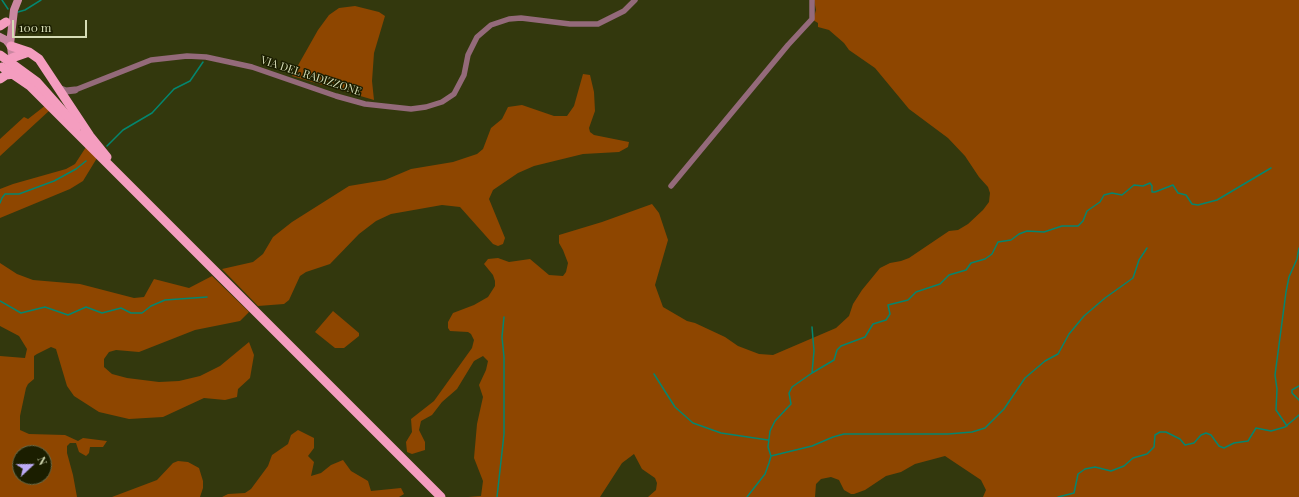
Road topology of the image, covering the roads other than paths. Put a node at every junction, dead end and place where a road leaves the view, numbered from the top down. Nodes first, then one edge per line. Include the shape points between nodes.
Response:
1 (18, 0) edge
2 (635, 0) edge
3 (812, 0) edge
4 (14, 10) junction
5 (2, 26) edge
6 (0, 37) edge
7 (11, 46) junction
8 (30, 52) junction
9 (0, 55) edge
10 (12, 58) junction
11 (1, 68) edge
12 (14, 74) junction
13 (0, 79) edge
14 (56, 87) junction
15 (75, 90) junction
16 (64, 98) junction
17 (122, 177) junction
18 (671, 186) dead end
19 (441, 497) edge

1 - 4 main road
2 - 15 street, VIA DEL RADIZZONE via 624,11 598,24 570,24 521,18 490,25 477,37 468,55 464,75 454,94 442,102 426,107 411,109 365,104 252,67 206,57 187,56 152,60
3 - 18 street via 812,19
4 - 5 main road
4 - 7 main road
6 - 7 main road
7 - 8 main road
7 - 10 main road
8 - 10 main road
8 - 14 main road via 39,59
9 - 17 main road, bridge via 37,82
10 - 11 main road
11 - 12 main road
12 - 13 main road
12 - 17 main road via 24,80
14 - 15 street via 63,91
14 - 16 main road
15 - 16 street
16 - 17 main road
17 - 19 main road

